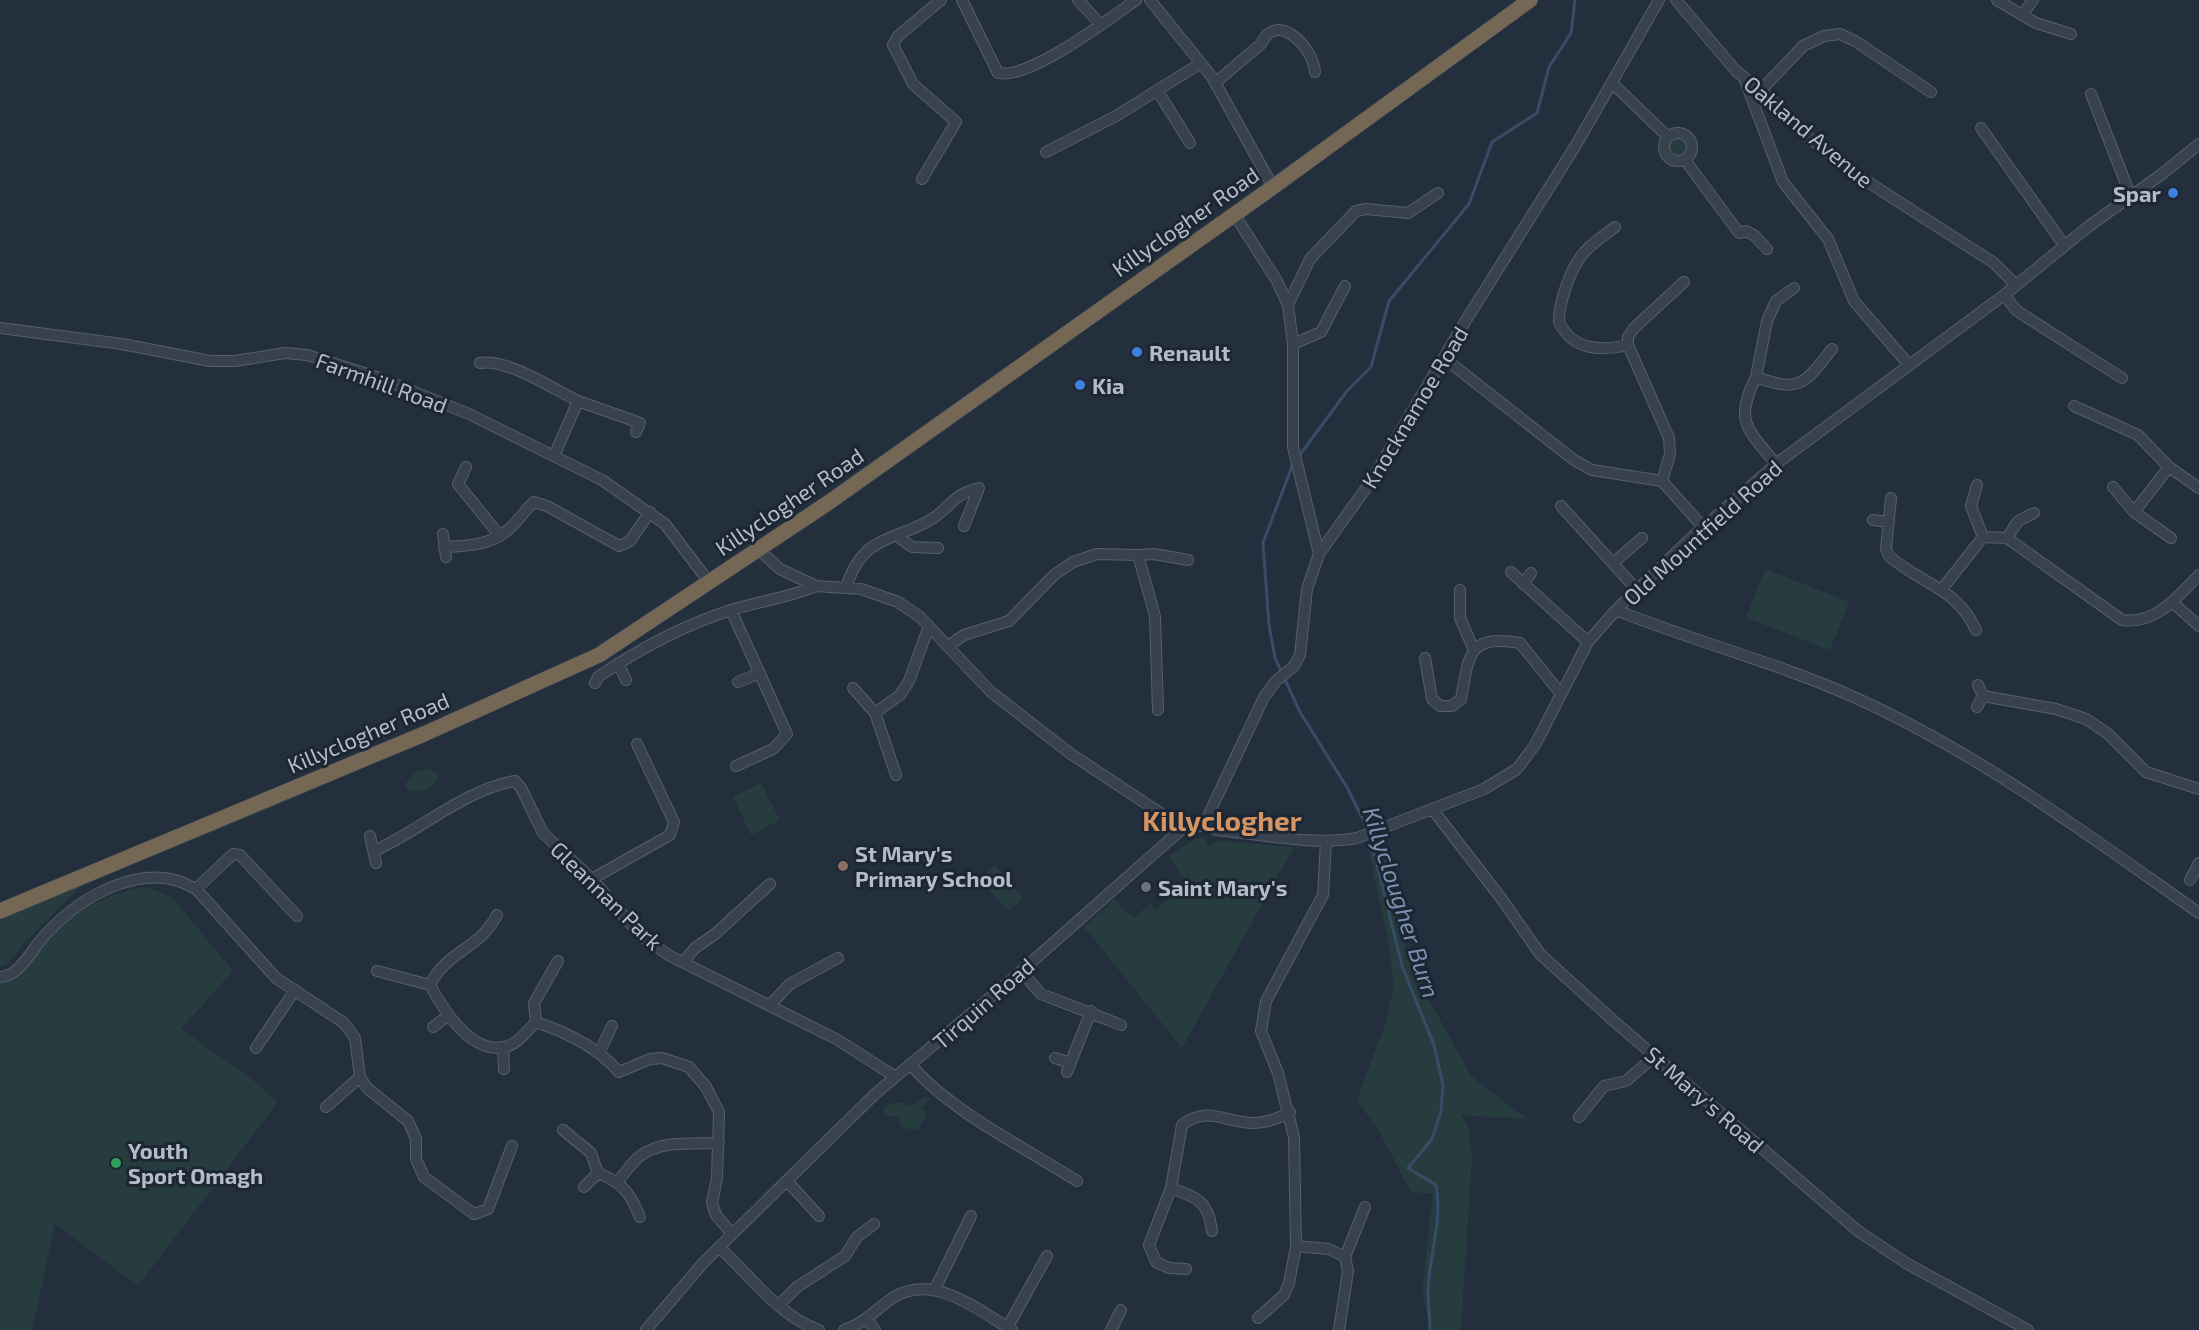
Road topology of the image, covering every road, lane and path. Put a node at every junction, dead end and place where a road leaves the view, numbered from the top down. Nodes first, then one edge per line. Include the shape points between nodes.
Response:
1 (941, 0) edge
2 (962, 0) edge
3 (1078, 0) edge
4 (1136, 0) edge
5 (1150, 0) edge
6 (1530, 0) edge
7 (1659, 0) edge
8 (1676, 0) edge
9 (1997, 0) edge
10 (2034, 0) edge
11 (2022, 15) junction
12 (1101, 25) junction
13 (2071, 34) dead end
14 (1201, 63) junction
15 (1315, 72) dead end
16 (1744, 77) junction
17 (1215, 83) junction
18 (1612, 83) junction
19 (1157, 90) junction
20 (1761, 90) junction
21 (1931, 92) dead end
22 (2091, 94) dead end
23 (1981, 128) dead end
24 (1668, 136) junction
25 (1190, 143) dead end
26 (2199, 144) edge
27 (1046, 152) dead end
28 (1685, 160) junction
29 (922, 179) dead end
30 (1273, 187) junction
31 (1438, 193) dead end
32 (2133, 195) junction
33 (1233, 214) junction
34 (1615, 227) dead end
35 (2064, 245) junction
36 (1767, 249) dead end
37 (1684, 282) dead end
38 (2016, 285) junction
39 (1345, 286) dead end
40 (1794, 288) dead end
41 (2004, 295) junction
42 (1288, 305) junction
43 (0, 328) edge
44 (1293, 344) junction
45 (1628, 345) junction
46 (1832, 348) dead end
47 (1444, 358) junction
48 (480, 363) dead end
49 (1909, 365) junction
50 (1756, 377) junction
51 (2122, 378) dead end
52 (578, 401) junction
53 (2074, 406) dead end
54 (636, 432) dead end
55 (554, 456) junction
56 (1776, 464) junction
57 (2169, 466) junction
58 (466, 467) dead end
59 (1662, 481) junction
60 (1977, 485) dead end
61 (2113, 487) dead end
62 (2199, 488) edge
63 (1891, 498) dead end
64 (1561, 506) dead end
65 (650, 512) junction
66 (2134, 512) junction
67 (2034, 513) dead end
68 (1873, 520) dead end
69 (1889, 522) junction
70 (964, 526) dead end
71 (1703, 527) junction
72 (443, 534) dead end
73 (500, 536) junction
74 (897, 536) junction
75 (1983, 537) junction
76 (2007, 537) junction
77 (1642, 538) dead end
78 (2171, 538) dead end
79 (938, 548) dead end
80 (758, 549) junction
81 (1319, 554) junction
82 (1138, 555) junction
83 (1188, 560) dead end
84 (1612, 563) junction
85 (1511, 572) dead end
86 (1532, 573) dead end
87 (2199, 575) edge
88 (709, 582) junction
89 (1523, 584) junction
90 (816, 586) junction
91 (846, 588) junction
92 (1942, 589) junction
93 (1460, 590) dead end
94 (1637, 590) junction
95 (2172, 602) junction
96 (731, 610) junction
97 (1616, 610) junction
98 (928, 626) junction
99 (2199, 626) edge
100 (1976, 630) dead end
101 (1588, 642) junction
102 (948, 646) junction
103 (1474, 650) junction
104 (1425, 658) dead end
105 (618, 663) junction
106 (760, 673) junction
107 (626, 680) dead end
108 (738, 682) dead end
109 (595, 683) dead end
110 (853, 688) dead end
111 (1561, 694) junction
112 (1977, 707) dead end
113 (1158, 710) dead end
114 (875, 713) junction
115 (637, 744) dead end
116 (736, 766) dead end
117 (896, 775) dead end
118 (2199, 789) edge
119 (1433, 810) junction
120 (1208, 825) junction
121 (1183, 828) junction
122 (370, 836) dead end
123 (1326, 841) junction
124 (374, 851) junction
125 (376, 863) dead end
126 (2199, 863) edge
127 (592, 879) junction
128 (2190, 880) dead end
129 (771, 884) dead end
130 (196, 889) junction
131 (0, 911) edge
132 (2199, 913) edge
133 (497, 915) dead end
134 (297, 916) dead end
135 (838, 958) dead end
136 (558, 961) dead end
137 (684, 961) junction
138 (377, 971) dead end
139 (1021, 971) junction
140 (0, 978) edge
141 (430, 985) junction
142 (295, 990) junction
143 (771, 1004) junction
144 (1091, 1011) junction
145 (449, 1015) junction
146 (536, 1022) junction
147 (1121, 1025) dead end
148 (612, 1026) dead end
149 (433, 1027) dead end
150 (256, 1048) dead end
151 (503, 1048) junction
152 (599, 1053) junction
153 (1655, 1056) junction
154 (1055, 1058) dead end
155 (910, 1064) junction
156 (504, 1069) dead end
157 (894, 1076) junction
158 (360, 1077) junction
159 (326, 1107) dead end
160 (1290, 1112) junction
161 (1579, 1117) dead end
162 (563, 1130) dead end
163 (719, 1143) junction
164 (513, 1146) dead end
165 (598, 1173) junction
166 (618, 1181) junction
167 (787, 1181) junction
168 (1077, 1181) dead end
169 (584, 1187) dead end
170 (1171, 1188) junction
171 (1365, 1207) dead end
172 (819, 1216) dead end
173 (971, 1216) dead end
174 (640, 1217) dead end
175 (874, 1224) dead end
176 (1212, 1231) dead end
177 (732, 1234) junction
178 (1296, 1246) junction
179 (719, 1247) junction
180 (1047, 1256) dead end
181 (1345, 1257) junction
182 (1186, 1269) dead end
183 (935, 1289) junction
184 (779, 1305) junction
185 (1121, 1310) dead end
186 (1258, 1318) dead end
187 (867, 1319) junction
188 (801, 1327) edge
189 (1010, 1329) edge
190 (646, 1330) edge
191 (819, 1330) edge
192 (844, 1330) edge
193 (875, 1330) edge
194 (1111, 1330) edge
195 (1340, 1330) edge
196 (2028, 1330) edge

1 - 29 street via 898,36 893,45 913,84 956,122
2 - 12 street via 998,73 1006,75 1059,52
3 - 12 street
4 - 12 street
5 - 14 street
6 - 30 highway, Killyclogher Road
7 - 18 street, Knocknamoe Road
8 - 16 street, Oakland Avenue
9 - 11 street
10 - 11 street
11 - 13 street
14 - 17 street
14 - 19 street
15 - 17 street via 1307,45 1288,32 1275,30
16 - 20 street, Oakland Avenue
16 - 49 street via 1783,182 1828,238 1854,301
17 - 30 street
18 - 24 street
18 - 47 street, Knocknamoe Road
19 - 25 street
19 - 27 street
20 - 21 street via 1803,46 1824,36 1840,34
20 - 38 street, Oakland Avenue via 1798,129 1854,173 1994,262
22 - 32 street
23 - 35 street
24 - 28 street via 1664,147 1668,157
24 - 28 street via 1688,136 1692,148
26 - 32 street, Old Mountfield Road
28 - 36 street via 1739,233 1746,231 1755,236
30 - 33 highway, Killyclogher Road
31 - 42 street via 1408,213 1366,208 1356,211 1310,259
32 - 35 street, Old Mountfield Road
33 - 42 street via 1277,281
33 - 80 highway, Killyclogher Road
34 - 45 street via 1581,256 1559,322 1563,330 1588,348 1605,351
35 - 38 street, Old Mountfield Road
37 - 45 street via 1634,328
38 - 41 street, Old Mountfield Road
39 - 44 street via 1321,332
40 - 50 street via 1776,301 1767,321
41 - 49 street, Old Mountfield Road
41 - 51 street via 2017,311
42 - 44 street
43 - 55 street, Farmhill Road via 218,361 285,353 307,355 423,394
44 - 81 street via 1294,452
45 - 59 street via 1669,438 1670,454
46 - 50 street via 1811,375 1793,385
47 - 59 street via 1574,460 1592,470
47 - 81 street, Knocknamoe Road via 1371,481
48 - 52 street via 491,361 506,366
49 - 56 street, Old Mountfield Road
50 - 56 street via 1743,414 1754,437
52 - 54 street via 640,423
52 - 55 street
53 - 57 street via 2138,435
55 - 65 street, Farmhill Road via 602,480
56 - 71 street, Old Mountfield Road
57 - 62 street
57 - 66 street
58 - 73 street via 458,484
59 - 71 street
60 - 75 street via 1971,506
61 - 66 street
63 - 69 street
64 - 84 street
65 - 73 street via 630,541 619,546 534,502
65 - 88 street, Farmhill Road via 665,524
66 - 78 street
67 - 76 street via 2018,521
68 - 69 street
69 - 92 street via 1889,556
70 - 74 street via 978,488 952,499 941,513
71 - 94 street, Old Mountfield Road
72 - 73 street via 445,552
74 - 79 street via 912,547
74 - 91 street via 867,550 852,568
75 - 76 street
75 - 92 street
76 - 95 street via 2122,620 2136,622 2157,615
77 - 84 street
80 - 88 highway, Killyclogher Road
80 - 90 street via 780,569
81 - 120 street, Knocknamoe Road via 1307,589 1300,655 1276,681 1254,718 1208,816
82 - 83 street
82 - 102 street via 1097,554 1073,562 1054,575 1009,621 964,634
82 - 113 street via 1155,615
84 - 94 street
85 - 89 street
86 - 89 street
87 - 95 street
88 - 131 highway, Killyclogher Road via 599,655 424,734
89 - 101 street
90 - 91 street
90 - 96 street via 789,597
91 - 98 street via 873,591 898,602
92 - 100 street via 1967,612
93 - 103 street via 1460,618
94 - 97 street, Old Mountfield Road
95 - 99 street
96 - 105 street via 647,646
96 - 106 street
97 - 101 street, Old Mountfield Road
97 - 132 street via 1792,670 1930,735 1994,770
98 - 102 street
98 - 114 street via 909,681 900,694
101 - 111 street, Old Mountfield Road
102 - 121 street via 991,692 1062,747
103 - 104 street via 1461,699 1452,706 1440,706 1432,699
103 - 111 street via 1492,642 1520,643
105 - 107 street
105 - 109 street
106 - 108 street
106 - 116 street via 788,734 773,749
110 - 114 street
111 - 119 street, Old Mountfield Road via 1535,745 1517,769 1484,789
112 - 118 street via 1981,690 2086,719 2146,772
114 - 117 street
115 - 127 street via 674,822 670,835
119 - 123 street, Old Mountfield Road via 1362,836
119 - 153 street, St Mary's Road via 1540,954
120 - 121 street
120 - 123 street, Old Mountfield Road via 1216,830
121 - 139 street, Tirquin Road
122 - 124 street
123 - 160 street via 1323,895 1266,1001 1262,1020 1261,1031
124 - 125 street
124 - 127 street, Gleannan Park via 466,799 515,781 543,833
126 - 128 street
127 - 137 street, Gleannan Park via 642,937
129 - 137 street
130 - 134 street via 233,854 240,855
130 - 140 street via 181,880 154,876 109,889 69,914 11,975
130 - 142 street via 276,978
133 - 141 street via 490,929 443,965
135 - 143 street via 790,984
136 - 146 street via 534,1004
137 - 143 street, Gleannan Park
138 - 141 street
139 - 144 street via 1041,994
139 - 155 street, Tirquin Road
141 - 145 street
142 - 150 street
142 - 158 street via 344,1023 355,1038
143 - 157 street, Gleannan Park
144 - 147 street
144 - 154 street via 1068,1067
145 - 149 street
145 - 151 street via 463,1033 486,1045
146 - 151 street via 520,1039
146 - 152 street via 555,1028
148 - 152 street
151 - 156 street
152 - 163 street via 619,1072 662,1058 689,1068 706,1087 719,1112
153 - 161 street via 1626,1081 1604,1086
153 - 196 street, St Mary's Road via 1858,1231 1906,1263
155 - 157 street, Tirquin Road
155 - 168 street via 949,1101
157 - 167 street, Tirquin Road
158 - 159 street
158 - 164 street via 367,1088 408,1121 424,1177 474,1214 488,1209
160 - 170 street via 1263,1123 1208,1114 1190,1119 1178,1135
160 - 178 street via 1297,1189
162 - 165 street via 591,1152
163 - 166 street via 655,1148 639,1157
163 - 177 street via 712,1203 716,1215
165 - 166 street
165 - 169 street
166 - 174 street via 634,1201
167 - 172 street
167 - 177 street, Tirquin Road
170 - 176 street via 1205,1205
170 - 182 street via 1149,1245 1156,1262
171 - 181 street
173 - 183 street
175 - 184 street via 857,1238 845,1256 797,1287
177 - 179 street, Tirquin Road
178 - 181 street via 1329,1249
178 - 186 street via 1284,1295
179 - 184 street
179 - 190 street, Tirquin Road
180 - 189 street
181 - 195 street via 1348,1271
183 - 187 street via 902,1294
183 - 189 street
184 - 188 street
185 - 194 street
187 - 192 street
187 - 193 street
188 - 191 street

